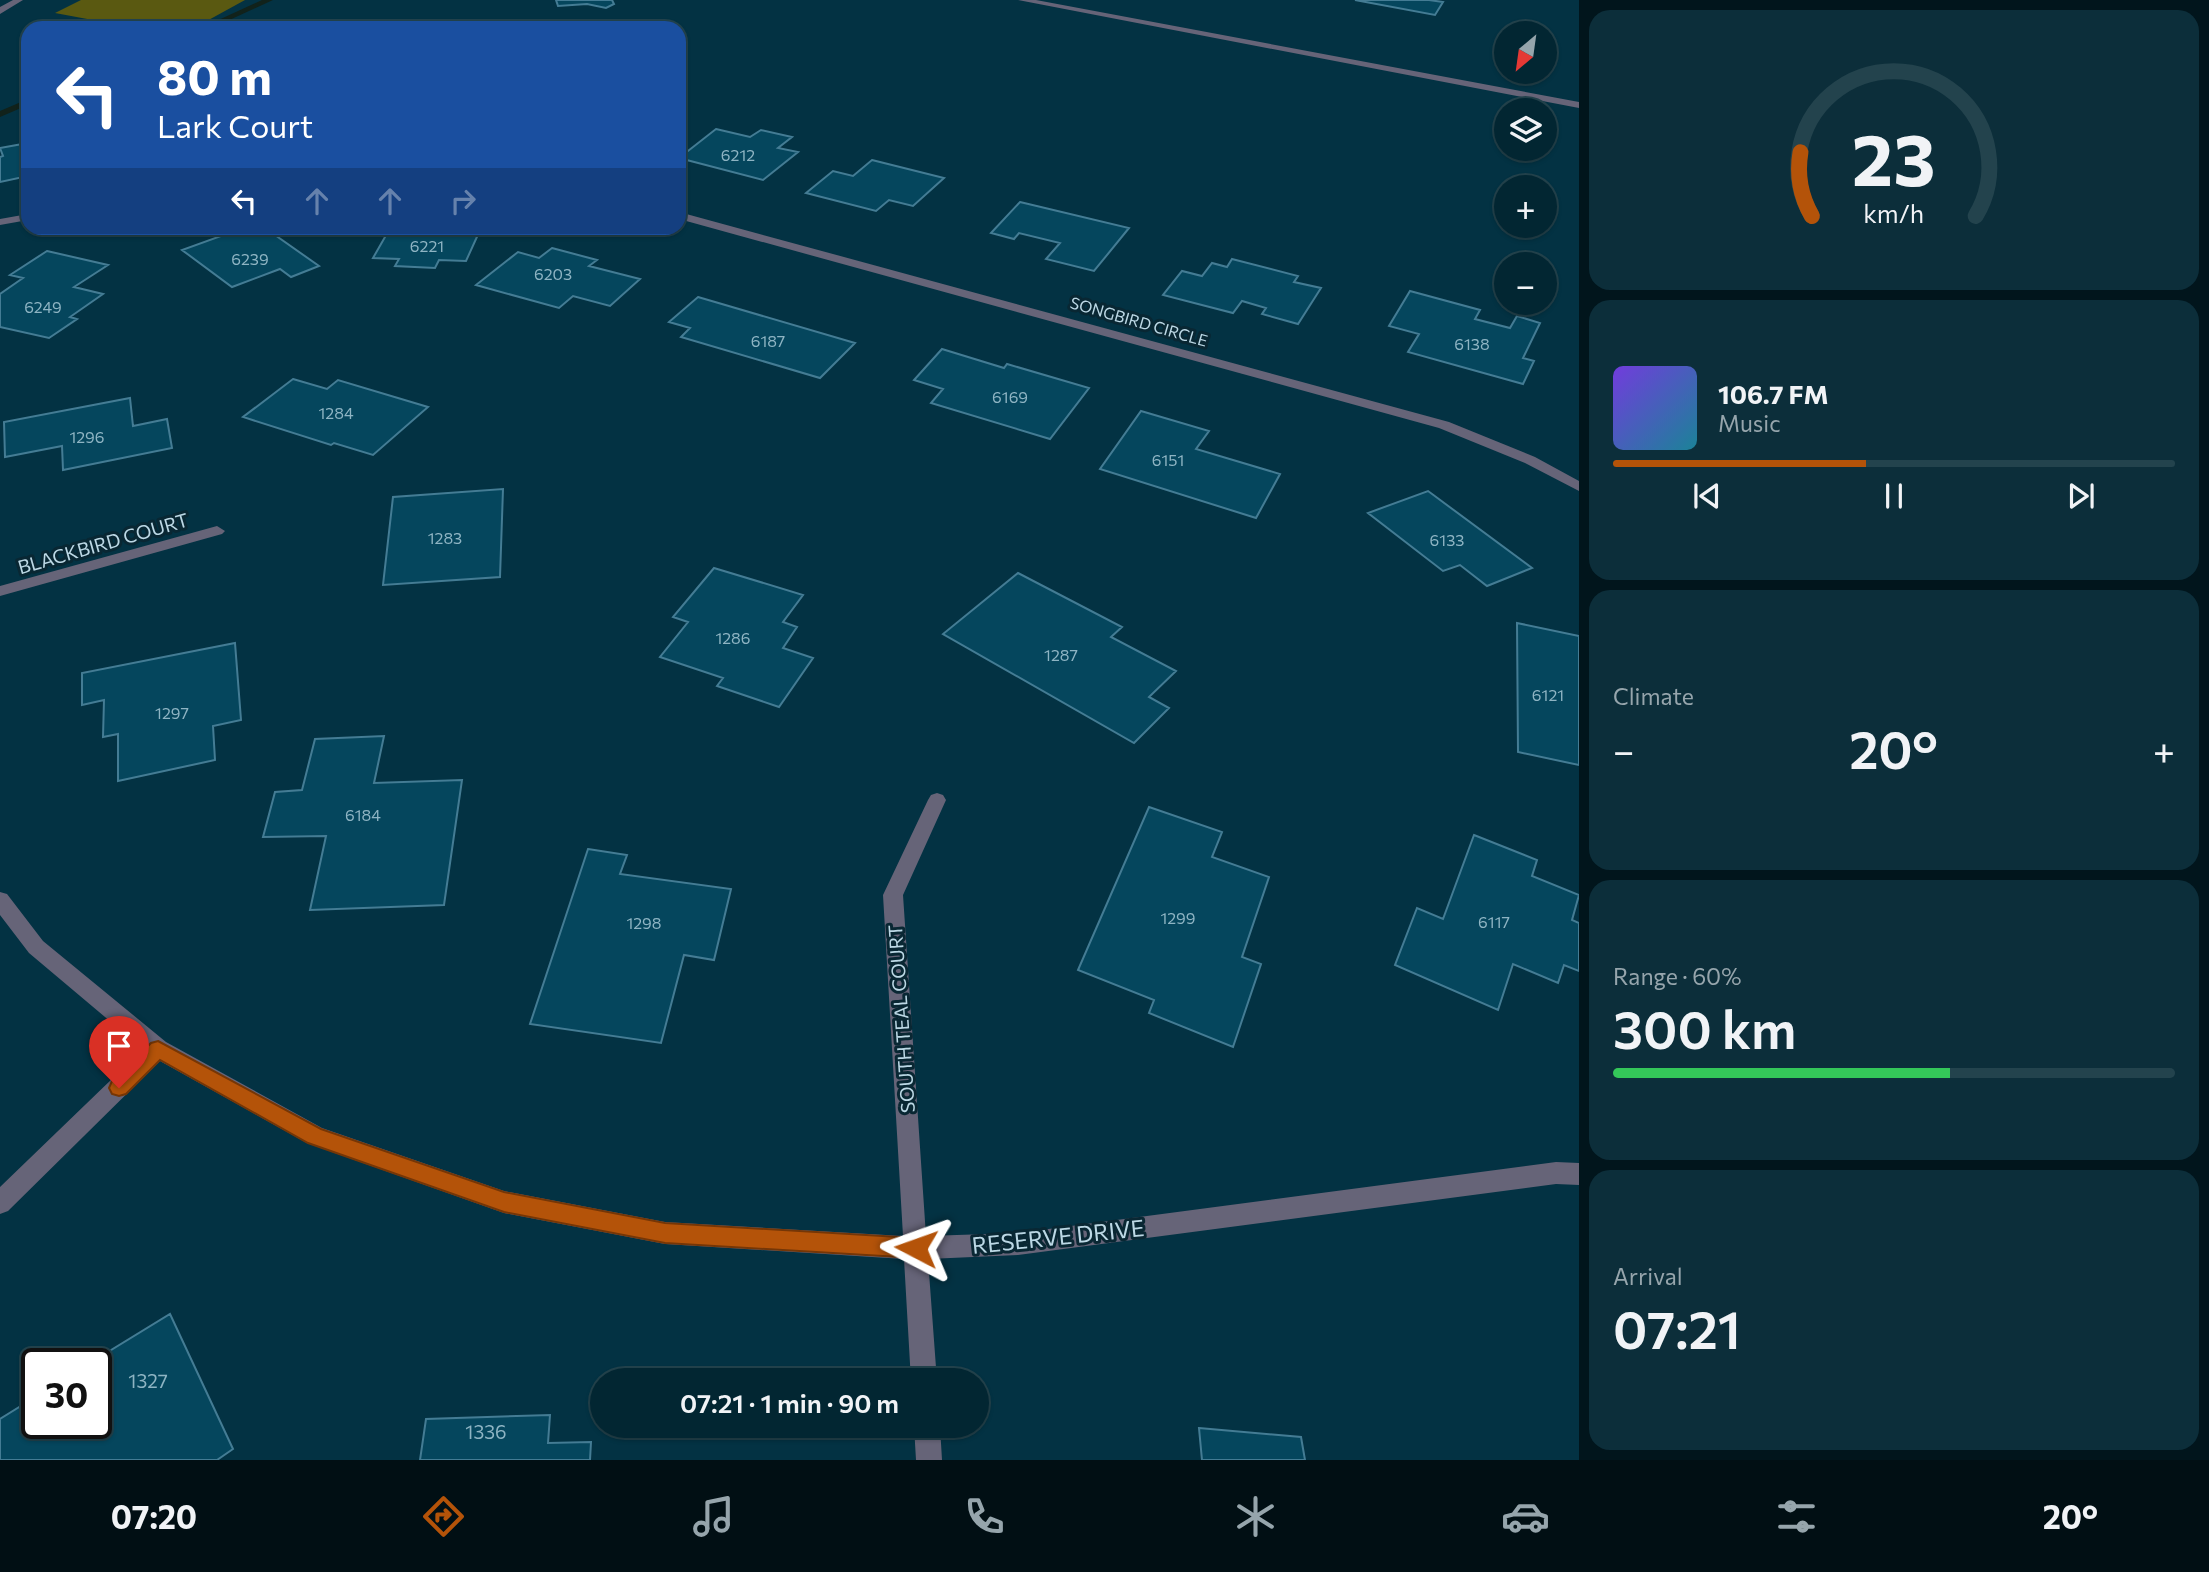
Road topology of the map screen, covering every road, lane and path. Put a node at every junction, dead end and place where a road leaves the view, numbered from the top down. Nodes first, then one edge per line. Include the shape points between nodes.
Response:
1 (19, 0) edge
2 (1022, 0) edge
3 (0, 10) edge
4 (1579, 105) edge
5 (686, 217) edge
6 (21, 218) edge
7 (0, 222) edge
8 (1579, 487) edge
9 (217, 531) dead end
10 (0, 591) edge
11 (937, 800) dead end
12 (0, 900) edge
13 (158, 1049) junction
14 (1579, 1174) edge
15 (0, 1203) edge
16 (916, 1248) junction
17 (923, 1368) edge
18 (928, 1438) edge
19 (929, 1460) edge

1 - 3 street
2 - 4 street
5 - 8 street, SONGBIRD CIRCLE via 1444,425 1530,460
6 - 7 street
9 - 10 street, BLACKBIRD COURT
11 - 16 street, SOUTH TEAL COURT via 893,895
12 - 13 street, RESERVE DRIVE via 36,947
13 - 15 street
13 - 16 street, RESERVE DRIVE via 315,1136 504,1202 665,1233
14 - 16 street, RESERVE DRIVE via 1556,1173 1018,1244
16 - 17 street, SOUTH TEAL COURT
18 - 19 street

